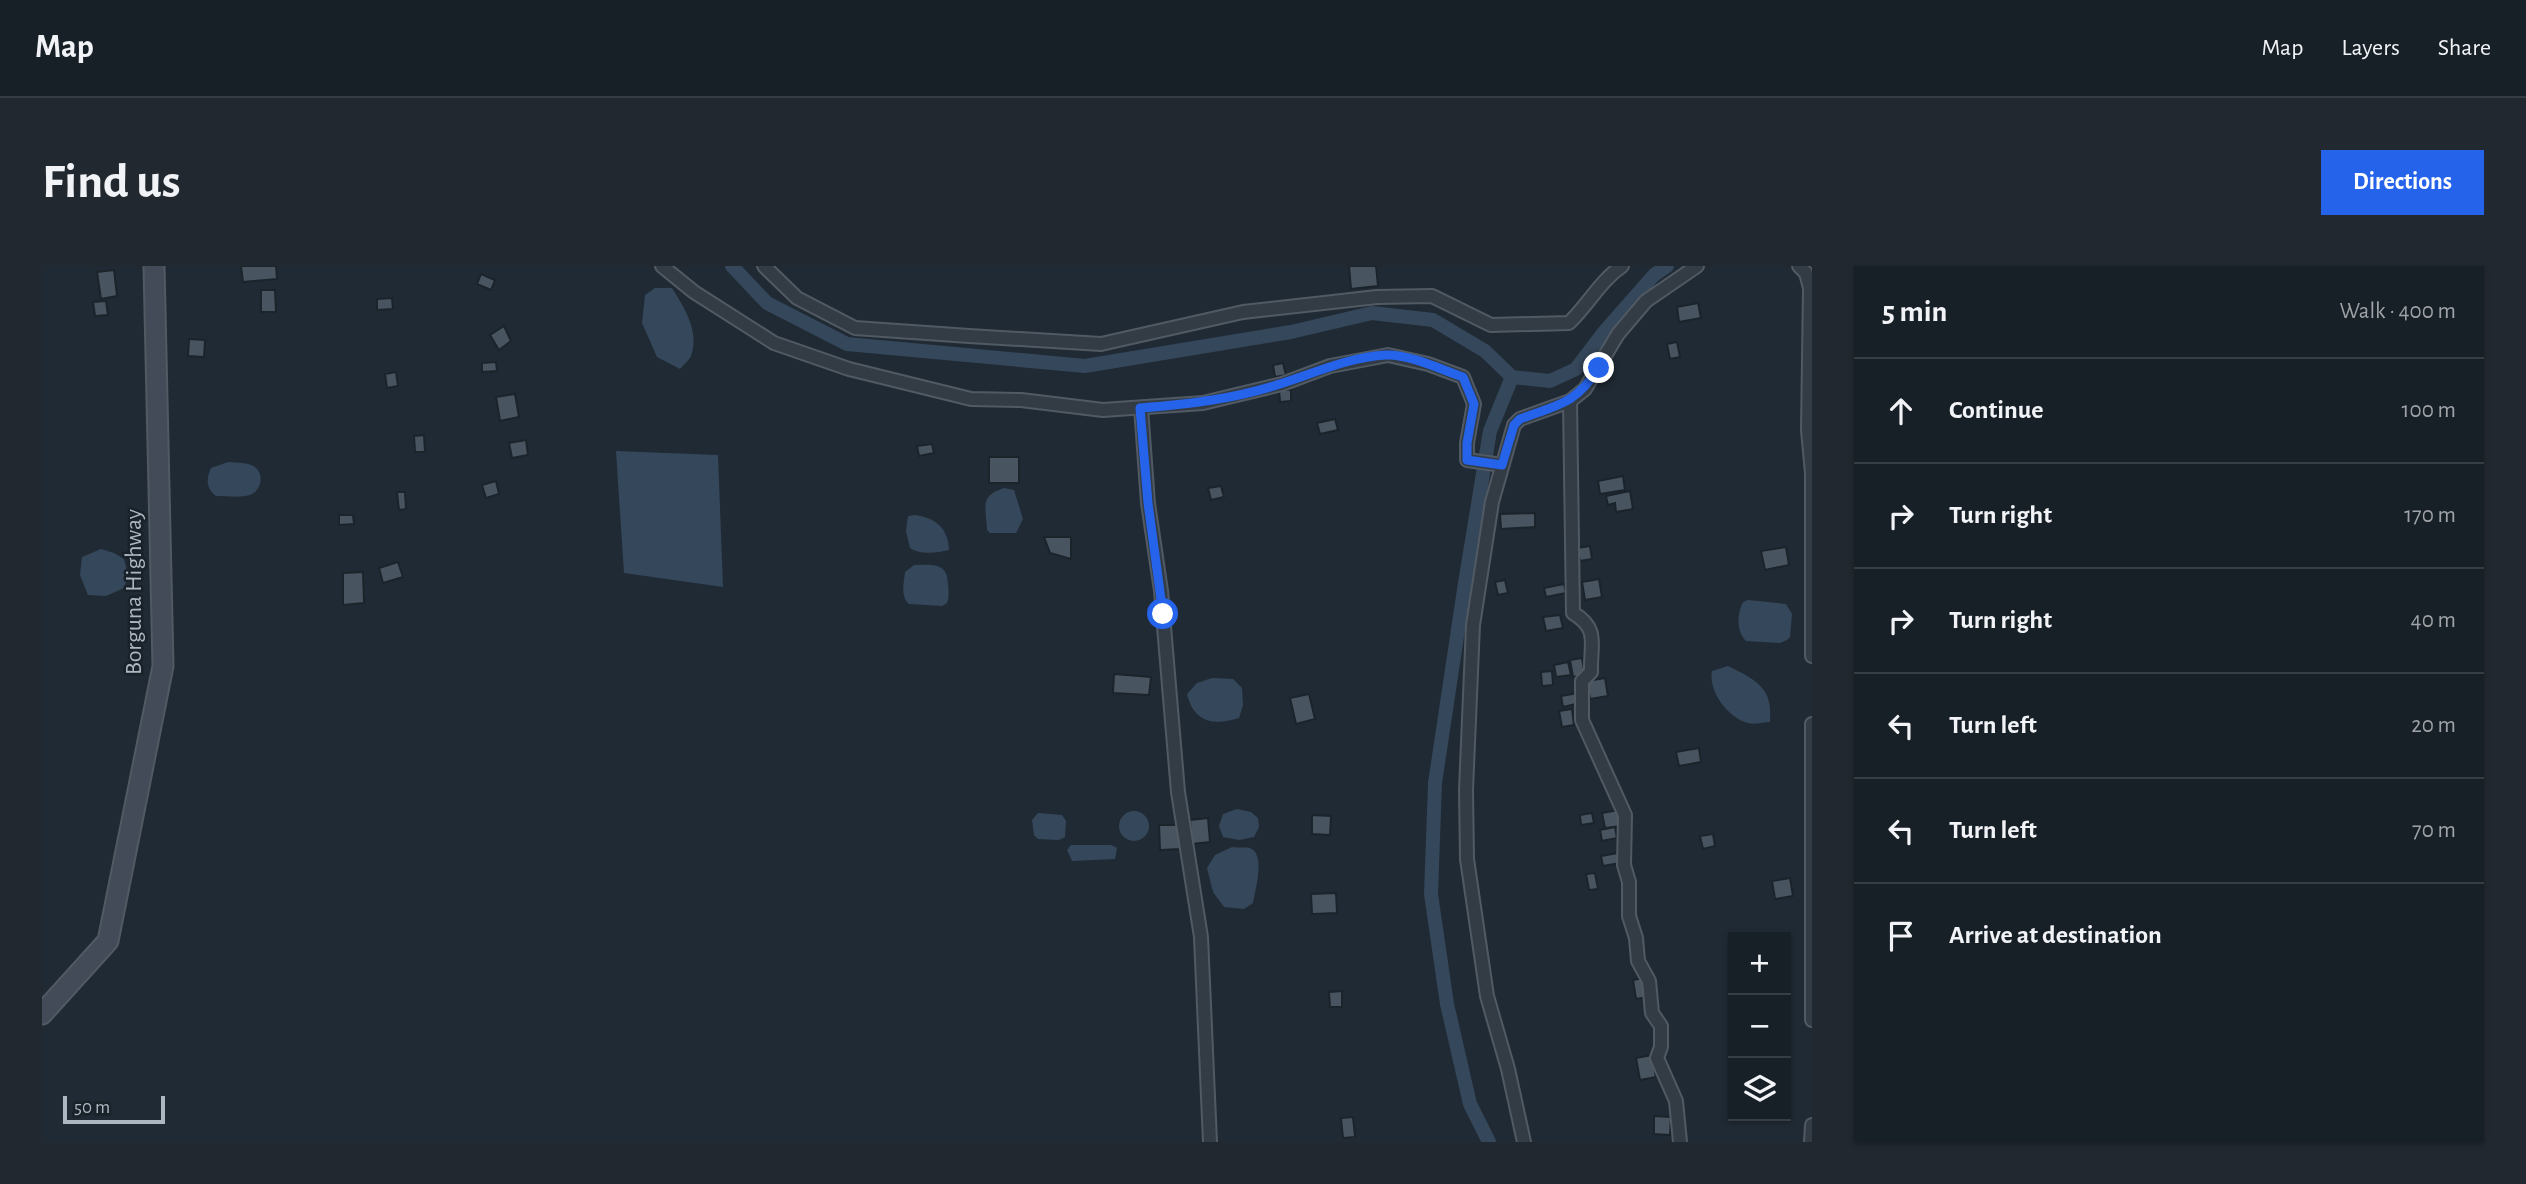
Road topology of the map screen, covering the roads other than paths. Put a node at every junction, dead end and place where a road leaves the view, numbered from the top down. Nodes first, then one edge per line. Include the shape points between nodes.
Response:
1 (153, 266) edge
2 (662, 266) edge
3 (764, 266) edge
4 (1622, 266) edge
5 (1697, 266) edge
6 (1799, 266) edge
7 (1570, 401) junction
8 (1140, 408) junction
9 (1502, 465) junction
10 (1812, 656) edge
11 (1812, 724) edge
12 (42, 1014) edge
13 (1812, 1020) edge
14 (1812, 1125) edge
15 (1210, 1142) edge
16 (1524, 1142) edge
17 (1680, 1142) edge
18 (1811, 1142) edge

1 - 12 main road, Borguna Highway via 163,666 108,940
2 - 8 street via 774,343 849,369 971,399 1103,410
3 - 4 street via 797,298 855,328 1101,344 1243,312 1377,297 1432,296 1491,325 1569,323 1607,276
5 - 7 street via 1646,301 1618,334 1585,389
6 - 10 street via 1810,288
7 - 9 street via 1520,419
7 - 17 street via 1573,613 1592,630 1591,672 1582,681 1582,720 1625,815 1629,916 1638,961 1649,981 1652,1013 1661,1027 1657,1058 1676,1101
8 - 9 street via 1203,403 1282,384 1330,366 1388,355 1463,377 1474,404 1467,460
8 - 15 street via 1178,792 1201,937
9 - 16 street via 1473,625 1467,859 1487,996
11 - 13 street
14 - 18 street

